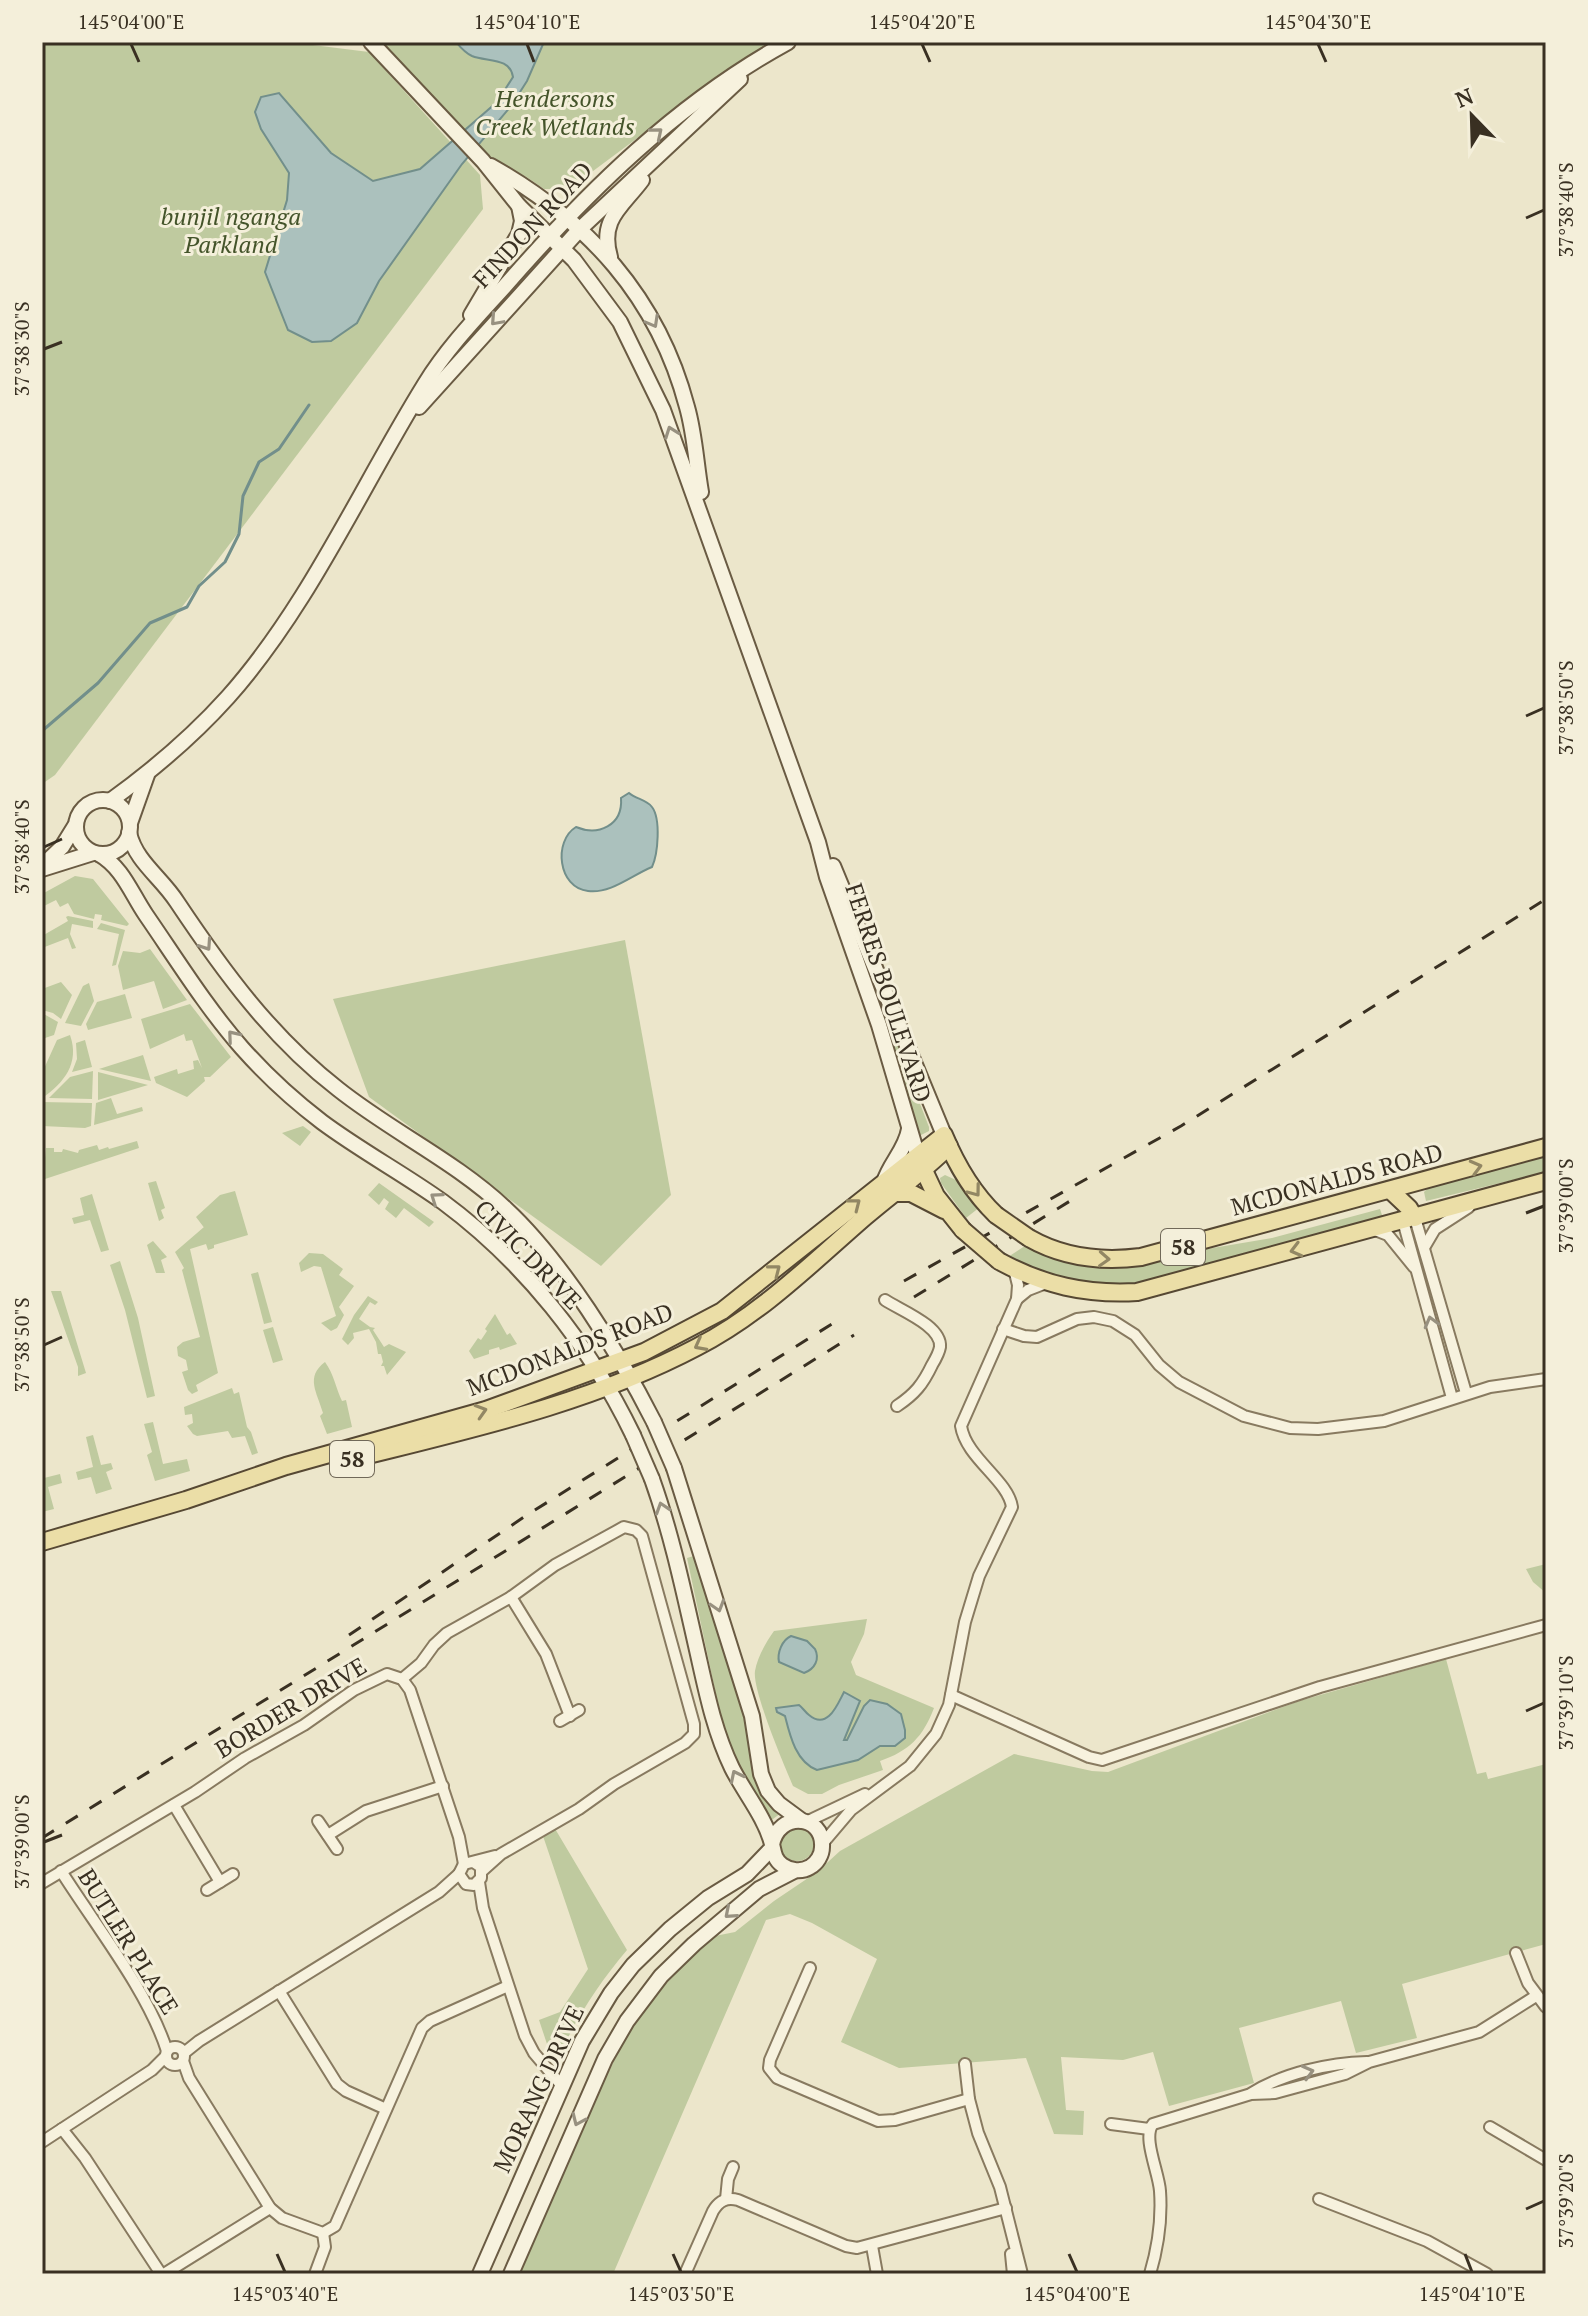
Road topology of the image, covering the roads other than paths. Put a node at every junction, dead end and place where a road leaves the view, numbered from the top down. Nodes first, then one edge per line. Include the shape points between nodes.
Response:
1 (371, 42) edge
2 (788, 42) edge
3 (772, 51) junction
4 (669, 144) junction
5 (483, 161) junction
6 (519, 206) junction
7 (566, 218) junction
8 (580, 229) junction
9 (549, 236) junction
10 (562, 248) junction
11 (610, 257) junction
12 (460, 337) junction
13 (398, 431) junction
14 (708, 531) junction
15 (147, 774) junction
16 (110, 801) junction
17 (75, 826) junction
18 (130, 828) junction
19 (818, 842) junction
20 (96, 854) junction
21 (42, 867) edge
22 (909, 1129) junction
23 (946, 1141) junction
24 (1546, 1147) edge
25 (921, 1164) junction
26 (1546, 1181) edge
27 (889, 1188) junction
28 (1390, 1190) junction
29 (1485, 1198) junction
30 (949, 1212) junction
31 (1409, 1219) junction
32 (1371, 1229) junction
33 (1425, 1246) junction
34 (1006, 1265) junction
35 (1417, 1272) junction
36 (1046, 1283) junction
37 (1017, 1299) junction
38 (885, 1300) dead end
39 (1003, 1329) junction
40 (620, 1360) junction
41 (597, 1369) junction
42 (630, 1377) junction
43 (1546, 1379) edge
44 (607, 1385) junction
45 (1466, 1393) junction
46 (1452, 1398) junction
47 (897, 1406) dead end
48 (238, 1483) junction
49 (124, 1517) junction
50 (42, 1533) edge
51 (42, 1542) edge
52 (511, 1597) junction
53 (1546, 1625) edge
54 (402, 1679) junction
55 (951, 1695) junction
56 (570, 1716) dead end
57 (443, 1786) junction
58 (877, 1789) junction
59 (174, 1805) junction
60 (318, 1821) dead end
61 (804, 1821) junction
62 (328, 1835) junction
63 (823, 1843) junction
64 (772, 1847) junction
65 (337, 1849) dead end
66 (61, 1871) junction
67 (794, 1871) junction
68 (471, 1873) junction
69 (233, 1874) dead end
70 (220, 1882) junction
71 (42, 1883) edge
72 (207, 1890) dead end
73 (1516, 1953) dead end
74 (810, 1968) dead end
75 (508, 1986) junction
76 (279, 1991) junction
77 (1536, 1996) junction
78 (1546, 2007) edge
79 (175, 2055) junction
80 (541, 2062) junction
81 (965, 2064) dead end
82 (568, 2071) junction
83 (562, 2086) junction
84 (969, 2099) junction
85 (386, 2109) junction
86 (1111, 2125) dead end
87 (66, 2127) junction
88 (1490, 2127) dead end
89 (1149, 2129) junction
90 (42, 2142) edge
91 (1546, 2160) edge
92 (733, 2167) dead end
93 (726, 2199) junction
94 (1319, 2199) dead end
95 (270, 2208) junction
96 (1006, 2208) junction
97 (1011, 2232) junction
98 (323, 2233) junction
99 (872, 2246) junction
100 (162, 2274) edge
101 (315, 2274) edge
102 (480, 2274) edge
103 (511, 2274) edge
104 (685, 2274) edge
105 (877, 2274) edge
106 (1013, 2274) edge
107 (1022, 2274) edge
108 (1150, 2274) edge
109 (1487, 2274) edge

1 - 5 street
2 - 3 street, FINDON ROAD
3 - 4 street, FINDON ROAD
7 -> 3 street, FINDON ROAD via 694,102
4 - 8 street, FINDON ROAD
4 - 11 street via 611,219 606,233
5 - 6 street, FERRES BOULEVARD
5 - 7 street, FERRES BOULEVARD via 534,191
6 - 9 street, FERRES BOULEVARD
6 - 12 street via 519,234
7 - 8 street, FERRES BOULEVARD
7 - 9 street, FINDON ROAD
8 - 10 street, FINDON ROAD
8 - 11 street, FERRES BOULEVARD
9 - 10 street, FERRES BOULEVARD
9 - 12 street, FINDON ROAD
10 -> 13 street, FINDON ROAD
14 -> 10 street, FERRES BOULEVARD via 641,362 609,306
11 -> 14 street, FERRES BOULEVARD via 649,314 675,369 693,432
12 - 13 street, FINDON ROAD
13 - 15 street, FINDON ROAD via 260,658 211,715
14 - 19 street, FERRES BOULEVARD
15 - 16 street, FINDON ROAD
15 - 18 street, FINDON ROAD
16 - 17 street via 85,806
16 - 18 street via 123,809
17 - 20 street via 79,842
17 - 21 street
18 - 20 street via 115,852
18 -> 40 street, CIVIC DRIVE via 138,858 167,889 257,1013 336,1088 465,1174 506,1209 552,1261
19 - 22 street, FERRES BOULEVARD
19 - 23 street, FERRES BOULEVARD via 834,867
20 - 21 street
41 -> 20 street, CIVIC DRIVE via 545,1298 482,1235 436,1197 321,1121 266,1073 215,1014 119,870
22 - 25 street, FERRES BOULEVARD
22 - 27 street via 893,1160
23 - 25 main road, MCDONALDS ROAD / 58
23 -> 28 main road, MCDONALDS ROAD / 58, bridge via 971,1187 996,1215 1054,1250 1088,1258 1141,1257
28 -> 24 main road, MCDONALDS ROAD / 58
25 - 27 main road, MCDONALDS ROAD / 58
25 - 30 main road, 58
26 - 29 main road, 58
27 - 30 main road, 58
40 -> 27 main road, MCDONALDS ROAD / 58 via 722,1311
27 -> 42 main road, MCDONALDS ROAD / 58 via 745,1319
28 - 31 main road
29 - 31 main road, 58
29 - 33 street via 1435,1229
30 - 34 main road, 58, bridge
31 - 32 main road, 58
31 - 33 street
31 - 35 street
32 - 35 street via 1388,1235
32 -> 36 main road, 58 via 1137,1292 1085,1291
33 - 45 street
34 - 36 main road, 58
34 - 37 street via 1018,1285
46 -> 35 street
36 - 37 street
37 - 39 street
38 - 47 street via 924,1323 939,1342 920,1389
39 - 46 street via 1037,1337 1077,1319 1113,1321 1135,1335 1177,1381 1244,1416 1277,1426 1318,1429 1384,1421
39 - 55 street via 961,1426 967,1442 1008,1493 1012,1507 979,1576
40 - 41 main road, MCDONALDS ROAD / 58
40 - 42 street, CIVIC DRIVE
41 - 44 street, CIVIC DRIVE
48 -> 41 main road, MCDONALDS ROAD / 58 via 486,1410
42 - 44 main road, MCDONALDS ROAD / 58
42 -> 61 street, CIVIC DRIVE, bridge via 674,1468 752,1716 761,1774 779,1804
43 - 45 street
44 - 48 main road, MCDONALDS ROAD / 58 via 493,1424
64 -> 44 street, CIVIC DRIVE, bridge via 728,1759 672,1538 652,1479
45 - 46 street
48 - 49 main road, MCDONALDS ROAD / 58
49 - 50 main road, MCDONALDS ROAD / 58
49 - 51 main road, MCDONALDS ROAD / 58
52 - 54 street, BORDER DRIVE via 447,1633
52 - 56 street via 544,1649
52 - 68 street, BORDER DRIVE via 620,1529 636,1530 644,1540 694,1734
53 - 55 street via 1320,1687 1102,1760
54 - 57 street
54 - 59 street, BORDER DRIVE via 384,1675 365,1683
55 - 58 street via 930,1744
57 - 62 street via 366,1811
57 - 68 street
58 - 61 street
58 - 63 street via 843,1817
59 - 66 street, BORDER DRIVE
59 - 70 street
60 - 62 street
61 - 63 street
61 - 64 street via 781,1826
62 - 65 street
63 - 67 street via 815,1864
64 - 67 street via 777,1861
64 - 82 street, MORANG DRIVE via 747,1874 708,1898 633,1965 592,2021
66 - 71 street, BORDER DRIVE
66 - 79 street, BUTLER PLACE
67 -> 103 street, MORANG DRIVE via 759,1889 694,1944 627,2021 605,2059
68 - 75 street
68 - 76 street
69 - 70 street
70 - 72 street
73 - 77 street
74 - 84 street via 769,2068 777,2078 878,2121
75 - 80 street via 525,2036
75 - 85 street via 426,2024
76 - 79 street
76 - 85 street via 337,2084
77 - 78 street
77 - 89 street via 1486,2029 1369,2062 1340,2063 1277,2080
79 - 87 street
79 - 95 street, BUTLER PLACE
80 - 82 street
80 - 83 street
81 - 84 street
82 - 83 street, MORANG DRIVE
83 - 102 street, MORANG DRIVE
84 - 96 street
85 - 98 street via 335,2226
86 - 89 street
87 - 90 street
87 - 100 street
88 - 91 street
89 - 108 street via 1161,2207
92 - 93 street
93 - 99 street via 846,2246
93 - 104 street via 713,2211
94 - 109 street via 1427,2241
95 - 98 street
95 - 100 street
96 - 97 street
96 - 99 street
97 - 106 street
97 - 107 street
98 - 101 street via 325,2247
99 - 105 street

